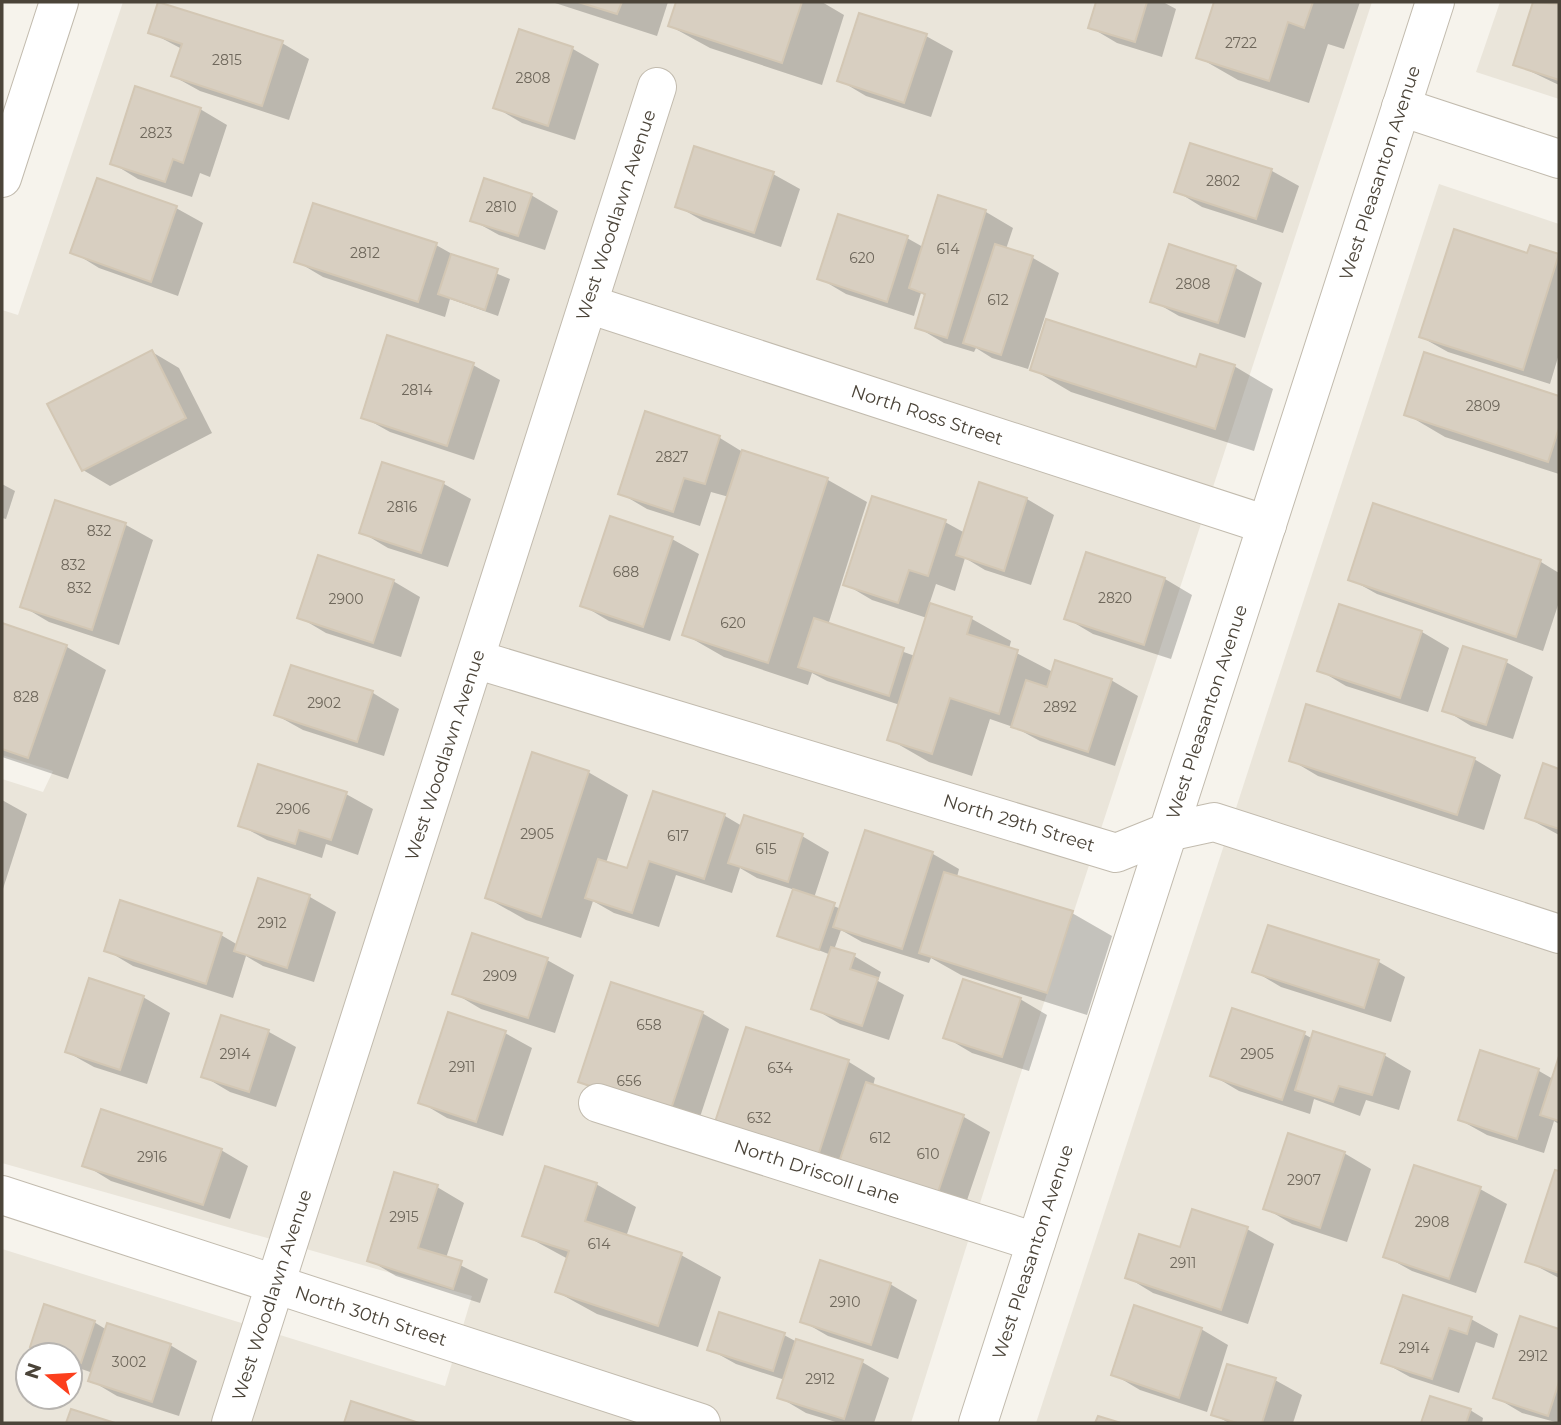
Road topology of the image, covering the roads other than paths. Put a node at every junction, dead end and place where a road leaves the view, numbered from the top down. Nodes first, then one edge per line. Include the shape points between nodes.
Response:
1 (59, 2) edge
2 (1435, 2) edge
3 (657, 87) dead end
4 (1401, 107) junction
5 (1559, 159) edge
6 (2, 178) edge
7 (588, 304) junction
8 (1267, 524) junction
9 (475, 659) junction
10 (1168, 832) junction
11 (1559, 934) edge
12 (598, 1102) dead end
13 (2, 1195) edge
14 (1036, 1242) junction
15 (276, 1284) junction
16 (231, 1423) edge
17 (701, 1423) edge
18 (978, 1423) edge

1 - 6 street
2 - 4 street, West Pleasanton Avenue
3 - 7 street, West Woodlawn Avenue
4 - 5 street
4 - 8 street, West Pleasanton Avenue
7 - 8 street, North Ross Street
7 - 9 street, West Woodlawn Avenue
8 - 10 street, West Pleasanton Avenue
9 - 10 street, North 29th Street via 1116,853
9 - 15 street, West Woodlawn Avenue
10 - 11 street, North 29th Street via 1214,822
10 - 14 street, West Pleasanton Avenue
12 - 14 street, North Driscoll Lane
13 - 15 street, North 30th Street
14 - 18 street, West Pleasanton Avenue
15 - 16 street, West Woodlawn Avenue
15 - 17 street, North 30th Street

